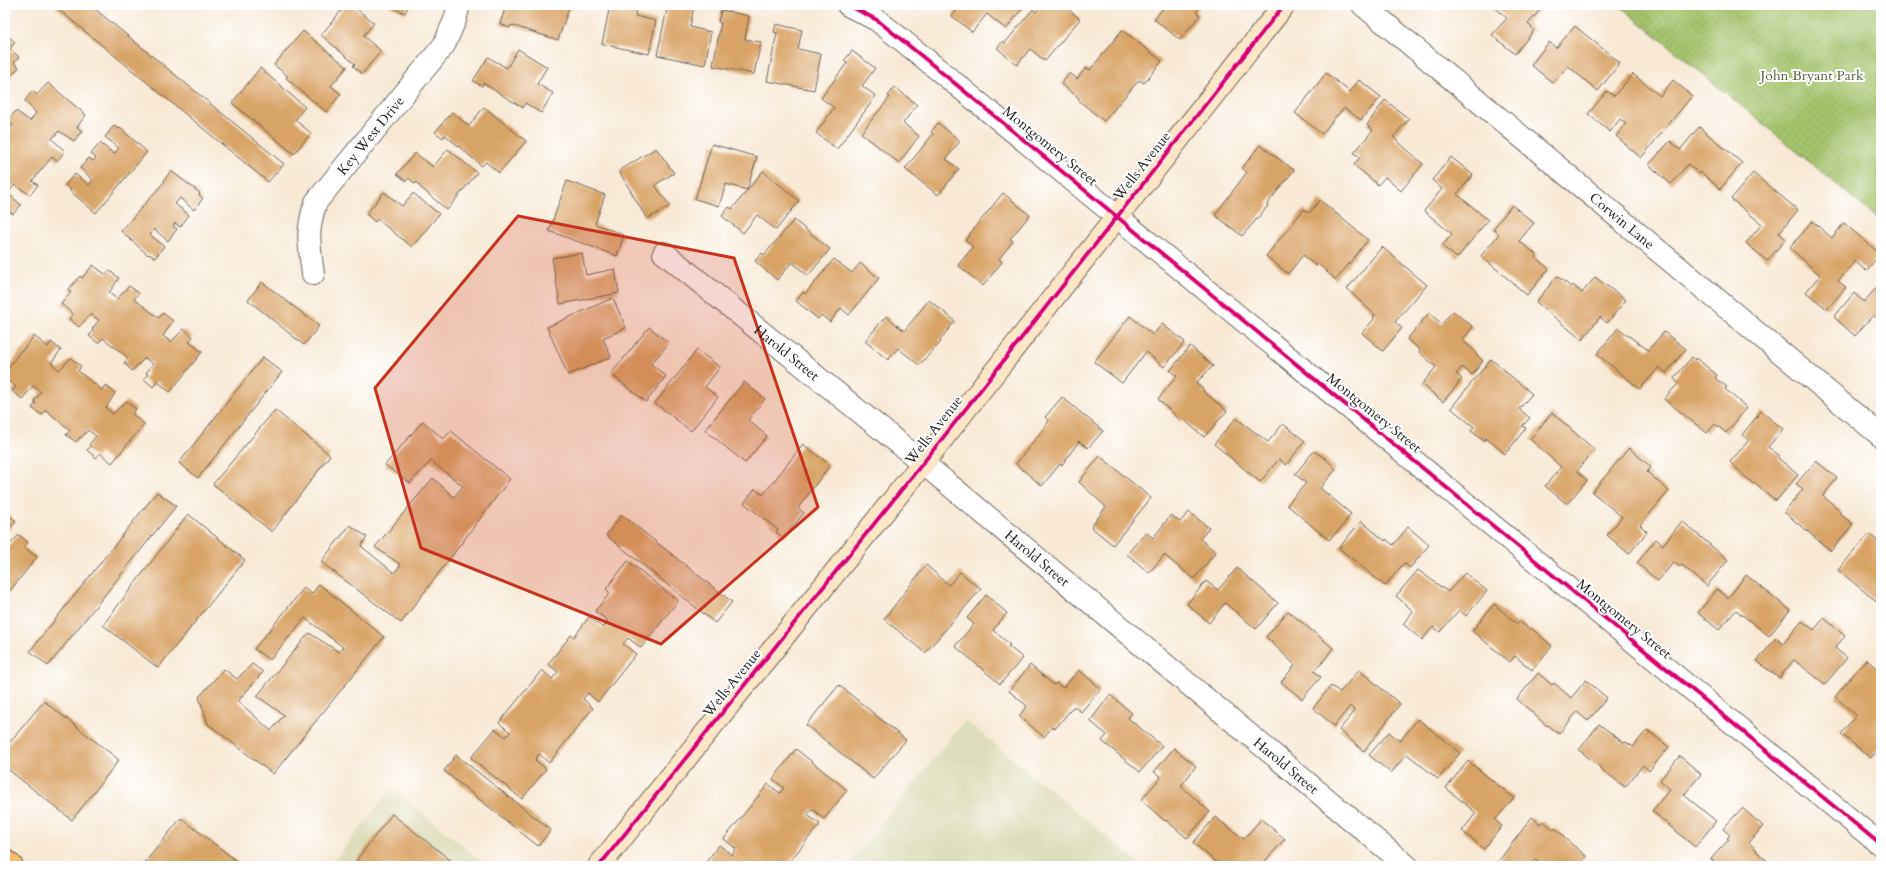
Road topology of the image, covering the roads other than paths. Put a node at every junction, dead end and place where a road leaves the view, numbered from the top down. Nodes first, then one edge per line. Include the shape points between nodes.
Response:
1 (458, 5) edge
2 (848, 5) edge
3 (1284, 5) edge
4 (1363, 5) edge
5 (1117, 216) junction
6 (664, 253) dead end
7 (313, 274) dead end
8 (1881, 436) edge
9 (923, 463) junction
10 (1881, 845) edge
11 (5, 860) edge
12 (12, 866) edge
13 (599, 866) edge
14 (1407, 866) edge

1 - 7 street, Key West Drive via 455,20 444,44 316,202 308,233
2 - 5 street, Montgomery Street via 877,20
3 - 5 main road, Wells Avenue
4 - 8 street, Corwin Lane
5 - 9 main road, Wells Avenue
5 - 10 street, Montgomery Street
6 - 9 street, Harold Street
9 - 13 main road, Wells Avenue
9 - 14 street, Harold Street
11 - 12 main road

